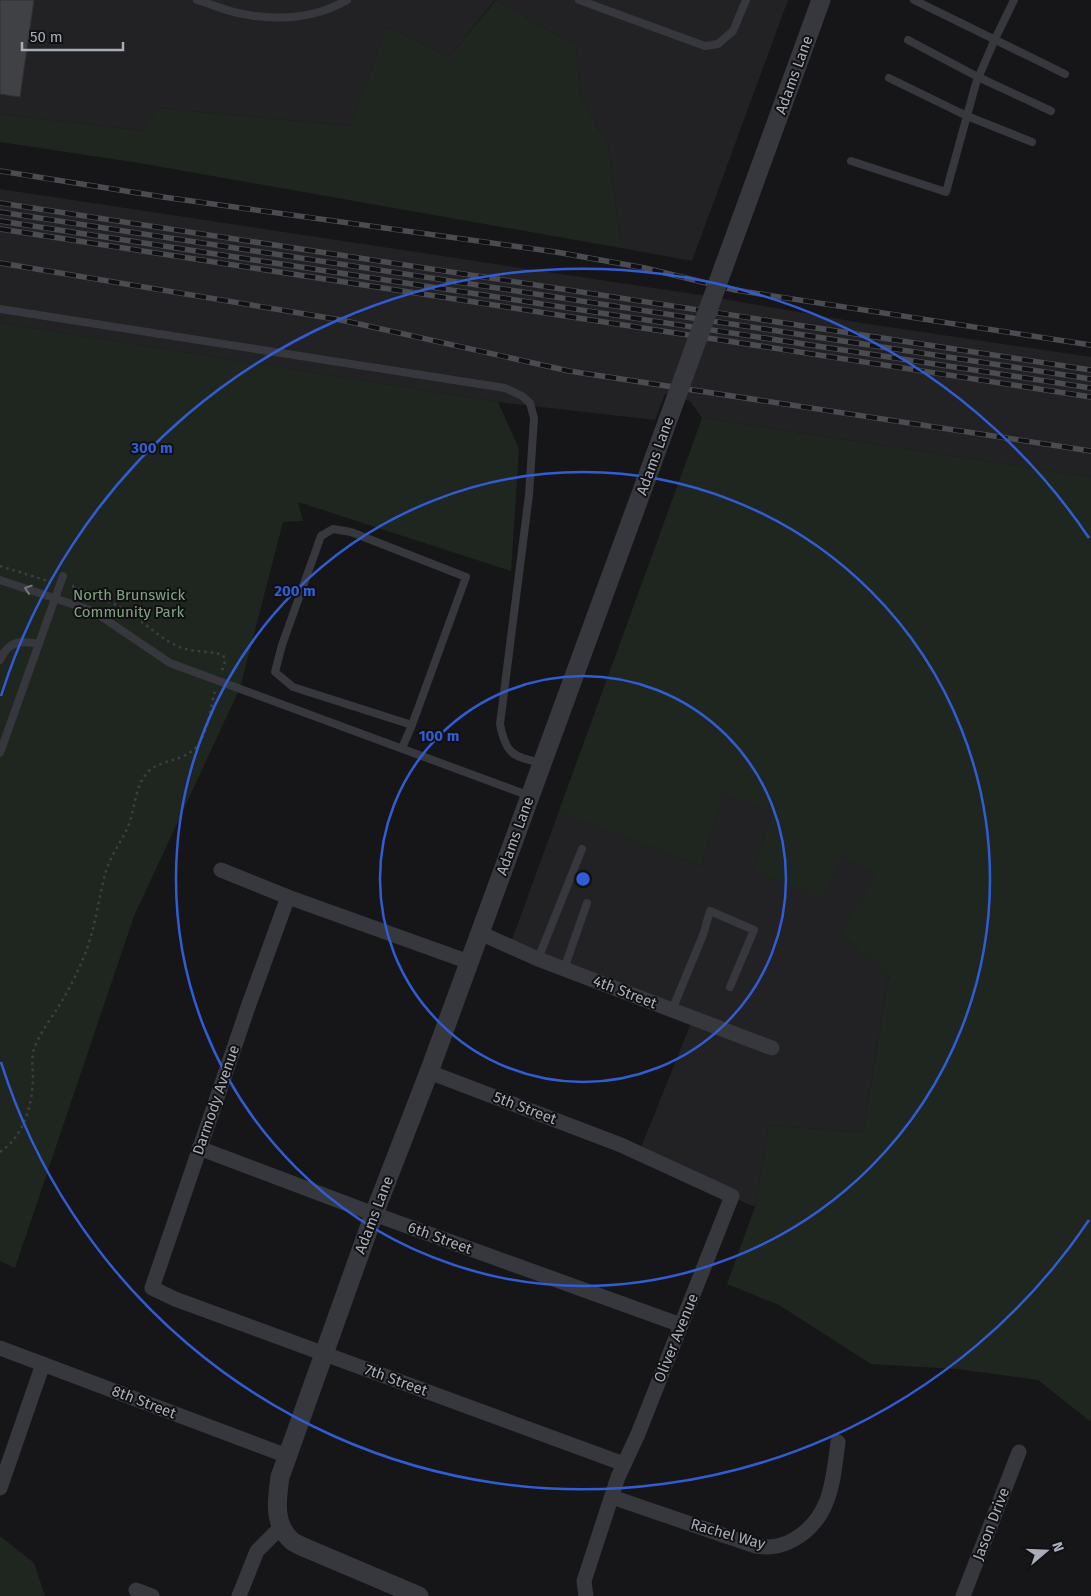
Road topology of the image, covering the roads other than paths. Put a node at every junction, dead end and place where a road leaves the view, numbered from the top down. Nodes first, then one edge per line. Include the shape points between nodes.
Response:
1 (197, 0) edge
2 (347, 0) edge
3 (579, 0) edge
4 (746, 0) edge
5 (821, 0) edge
6 (914, 0) edge
7 (1014, 0) edge
8 (995, 39) junction
9 (908, 40) dead end
10 (1065, 74) dead end
11 (978, 77) junction
12 (888, 78) dead end
13 (1051, 111) dead end
14 (967, 116) junction
15 (1032, 142) dead end
16 (851, 161) dead end
17 (0, 309) edge
18 (63, 576) dead end
19 (0, 580) edge
20 (56, 598) junction
21 (39, 644) junction
22 (0, 660) edge
23 (412, 725) junction
24 (402, 748) junction
25 (0, 753) edge
26 (542, 763) junction
27 (530, 796) junction
28 (582, 850) dead end
29 (221, 870) dead end
30 (288, 897) junction
31 (587, 903) dead end
32 (480, 933) junction
33 (538, 959) junction
34 (469, 962) junction
35 (564, 969) junction
36 (730, 987) dead end
37 (672, 1010) junction
38 (772, 1048) dead end
39 (429, 1072) junction
40 (621, 1145) joint
41 (199, 1148) junction
42 (374, 1214) junction
43 (168, 1296) joint
44 (681, 1325) junction
45 (0, 1348) edge
46 (324, 1353) junction
47 (43, 1364) junction
48 (838, 1442) dead end
49 (1019, 1452) dead end
50 (288, 1456) junction
51 (624, 1464) junction
52 (0, 1488) edge
53 (612, 1497) junction
54 (281, 1527) junction
55 (136, 1590) dead end
56 (152, 1596) edge
57 (239, 1596) edge
58 (419, 1596) edge
59 (586, 1596) edge
60 (963, 1596) edge

1 - 2 lane via 238,13 287,18 314,14
3 - 4 lane via 705,46 718,44 733,31
5 - 26 street, Adams Lane, bridge
6 - 8 lane
7 - 8 lane
8 - 10 lane
8 - 11 lane
9 - 11 lane
11 - 13 lane
11 - 14 lane
12 - 14 lane
14 - 15 lane
14 - 16 lane via 946,192
17 - 26 lane via 505,388 522,396 530,403 534,418 528,504 500,724 509,751
18 - 20 lane
20 -> 19 lane
20 - 21 lane
20 - 24 lane via 93,611 170,662
21 - 22 lane via 14,643
21 - 25 lane
23 - 23 lane via 293,687 275,672 321,536 333,529 351,532 466,578
23 - 24 lane
24 - 27 lane
26 - 27 street, Adams Lane
27 - 32 street, Adams Lane
28 - 33 lane
29 - 30 street
30 - 34 street
30 - 41 street, Darmody Avenue
31 - 35 lane
32 - 33 street, 4th Street
32 - 34 street, Adams Lane
33 - 35 street, 4th Street
34 - 39 street, Adams Lane
35 - 37 street, 4th Street
36 - 37 lane via 754,930 710,911
37 - 38 street, 4th Street
39 - 40 street, 5th Street
39 - 42 street, Adams Lane
40 - 44 street, Oliver Avenue via 732,1196
41 - 42 street, 6th Street
41 - 43 street, Darmody Avenue via 152,1288
42 - 44 street, 6th Street
42 - 46 street, Adams Lane
43 - 46 street, 7th Street
44 - 51 street, Oliver Avenue
45 - 47 street, 8th Street
46 - 50 street, Adams Lane
46 - 51 street, 7th Street
47 - 50 street, 8th Street
47 - 52 street
48 - 53 street, Rachel Way via 832,1483 822,1514 804,1534 783,1545 756,1546
49 - 60 street, Jason Drive
50 - 54 street, Adams Lane via 278,1492 277,1510
51 - 53 street, Oliver Avenue
53 - 59 street, Oliver Avenue via 584,1581
54 - 57 street via 257,1551
54 - 58 street via 290,1540 308,1549
55 - 56 street

